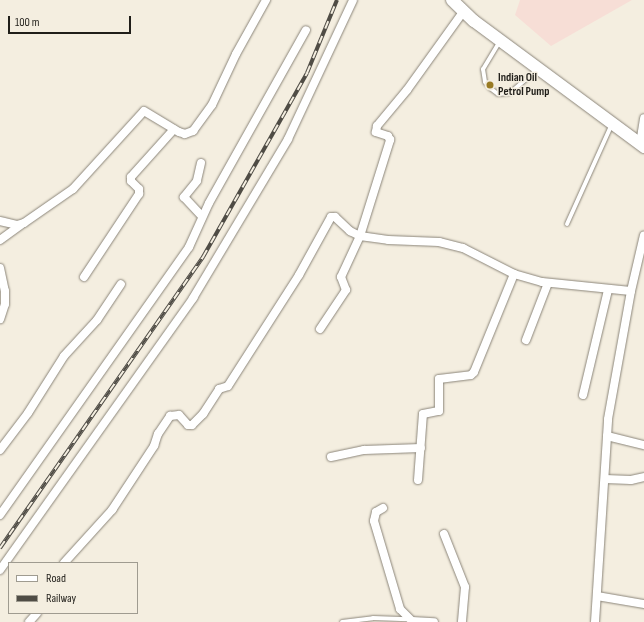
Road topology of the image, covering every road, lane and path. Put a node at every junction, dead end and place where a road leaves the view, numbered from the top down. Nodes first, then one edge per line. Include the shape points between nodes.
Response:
1 (266, 0) edge
2 (353, 0) edge
3 (452, 0) edge
4 (463, 12) junction
5 (306, 30) dead end
6 (500, 40) junction
7 (537, 69) junction
8 (644, 118) edge
9 (612, 124) junction
10 (174, 129) junction
11 (642, 145) edge
12 (201, 163) dead end
13 (202, 216) junction
14 (0, 221) edge
15 (567, 224) dead end
16 (20, 225) junction
17 (360, 236) junction
18 (644, 236) edge
19 (0, 240) edge
20 (0, 268) edge
21 (514, 274) junction
22 (84, 277) dead end
23 (548, 283) junction
24 (121, 284) dead end
25 (608, 290) junction
26 (631, 291) junction
27 (0, 319) edge
28 (320, 329) dead end
29 (526, 340) dead end
30 (583, 395) dead end
31 (607, 436) junction
32 (644, 445) edge
33 (420, 448) junction
34 (0, 450) edge
35 (331, 457) dead end
36 (644, 477) edge
37 (605, 479) junction
38 (418, 480) dead end
39 (383, 508) dead end
40 (0, 515) edge
41 (444, 534) dead end
42 (65, 562) edge
43 (0, 570) edge
44 (597, 596) junction
45 (644, 604) edge
46 (36, 614) edge
47 (408, 619) junction
48 (29, 622) edge
49 (342, 622) edge
50 (434, 622) edge
51 (462, 622) edge
52 (595, 622) edge

1 - 10 street via 212,105 196,128 189,134
2 - 43 street via 288,139 193,298
3 - 4 main road
4 - 6 main road
4 - 17 street via 407,90 377,126 376,132 388,136 390,140
5 - 13 street
6 - 7 main road
6 - 7 lane via 483,69 485,82 490,88 498,94 510,93
7 - 9 main road
8 - 11 street
9 - 11 main road
9 - 15 lane
10 - 16 street via 144,111 73,189
10 - 22 street via 131,176 131,181 139,189 139,194
12 - 13 street via 198,181 184,198
13 - 40 street via 189,247
14 - 16 street
16 - 19 street
17 - 21 street via 449,244 463,248
17 - 28 street via 341,277 346,290
17 - 42 street via 350,231 335,217 329,219 299,275 228,386 217,391 203,414 192,425 188,425 176,413 170,416 158,434 154,446 112,510
18 - 26 street
20 - 27 street via 5,291 5,304
21 - 23 street
21 - 33 street via 474,372 471,375 439,379 440,410 438,413 424,413
23 - 25 street
23 - 29 street
24 - 34 street via 97,320 64,356 28,413
25 - 26 street
25 - 30 street
26 - 31 street
31 - 32 street
31 - 37 street
33 - 35 street via 364,450
33 - 38 street
36 - 37 street via 631,480
37 - 44 street
39 - 47 street via 376,512 374,521 398,601
41 - 51 street via 465,587
44 - 45 street
44 - 52 street
46 - 48 street
47 - 49 lane via 373,618
47 - 50 street

